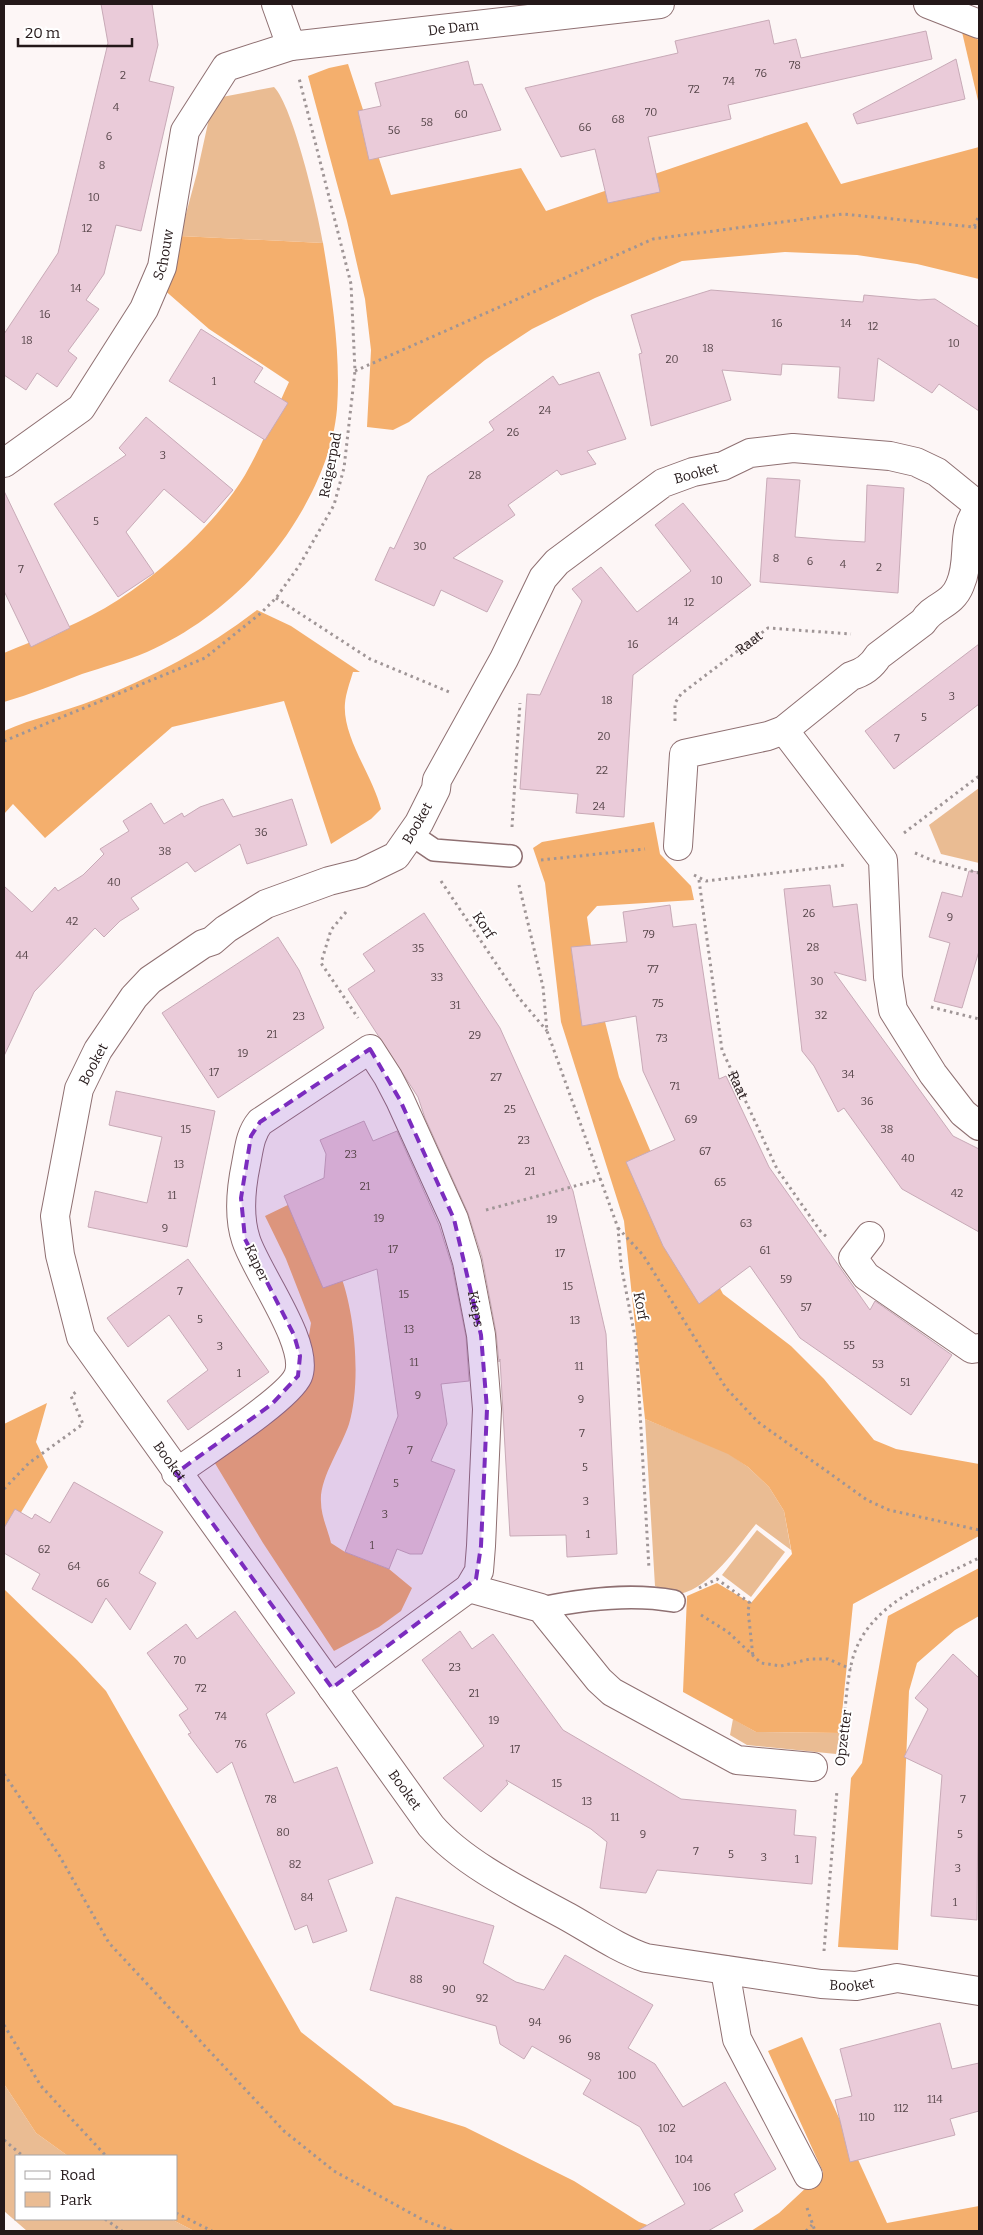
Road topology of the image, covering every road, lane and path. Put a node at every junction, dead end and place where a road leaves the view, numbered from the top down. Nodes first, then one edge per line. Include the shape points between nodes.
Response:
1 (276, 4) edge
2 (660, 4) edge
3 (928, 4) edge
4 (979, 24) edge
5 (291, 46) junction
6 (979, 215) edge
7 (974, 227) junction
8 (979, 228) edge
9 (356, 371) junction
10 (4, 463) edge
11 (979, 507) edge
12 (276, 598) junction
13 (886, 651) junction
14 (497, 671) junction
15 (476, 706) junction
16 (784, 730) junction
17 (4, 741) edge
18 (684, 754) junction
19 (979, 776) edge
20 (914, 825) dead end
21 (412, 835) junction
22 (678, 846) junction
23 (434, 850) junction
24 (512, 859) junction
25 (883, 860) junction
26 (934, 861) dead end
27 (979, 873) edge
28 (337, 879) junction
29 (699, 880) junction
30 (547, 1031) junction
31 (370, 1049) junction
32 (979, 1126) edge
33 (601, 1179) junction
34 (454, 1220) junction
35 (618, 1228) junction
36 (870, 1236) dead end
37 (852, 1258) junction
38 (979, 1348) edge
39 (105, 1371) junction
40 (176, 1473) junction
41 (4, 1489) edge
42 (979, 1530) edge
43 (979, 1558) edge
44 (469, 1588) junction
45 (650, 1597) junction
46 (674, 1601) junction
47 (541, 1608) junction
48 (753, 1658) junction
49 (851, 1669) junction
50 (332, 1688) junction
51 (841, 1755) dead end
52 (813, 1767) dead end
53 (4, 1774) edge
54 (838, 1782) dead end
55 (725, 1970) junction
56 (821, 1984) junction
57 (979, 1991) edge
58 (4, 2025) edge
59 (4, 2140) edge
60 (22, 2155) edge
61 (105, 2155) edge
62 (808, 2175) dead end
63 (178, 2214) edge
64 (106, 2220) edge
65 (812, 2225) dead end
66 (122, 2231) edge
67 (212, 2231) edge
68 (453, 2231) edge
69 (806, 2231) edge

1 - 5 street
2 - 5 street, De Dam
3 - 4 street
5 - 9 path, Reigerpad via 350,284
5 - 10 street, Schouw via 226,67 185,131 162,267 144,309 80,408
6 - 7 path
7 - 8 path
7 - 9 path via 843,214 653,239
9 - 12 path, Reigerpad via 344,468 334,505 299,566
11 - 13 street via 970,519 966,565 960,588 947,604 938,606
11 - 14 street, Booket via 937,472 916,462 890,456 779,449 750,453 717,468 674,478 654,488 550,569
12 - 15 path via 370,659
12 - 17 path, Reigerpad via 205,658
13 - 16 street
13 - 18 path, Raat via 877,640 859,634 768,628 677,698 674,711 676,742
14 - 15 street, Booket
14 - 24 path, Korf via 521,682
15 - 21 street, Booket
16 - 18 street
16 - 25 street
18 - 22 street
19 - 20 path
21 - 23 lane
21 - 28 street, Booket via 396,856 386,862
22 - 24 path
22 - 29 path, Raat
23 - 24 lane
23 - 30 path, Korf via 435,871 441,881 518,998
24 - 30 path, Korf via 543,987
25 - 29 path
25 - 32 street via 888,977 893,1010 933,1074 963,1114
26 - 27 path
28 - 31 path via 348,910 331,930 321,962 368,1034
28 - 39 street, Booket via 259,908 150,980 134,997 90,1065 79,1089 55,1216 60,1255 76,1322 81,1337
29 - 37 path, Raat via 722,1050 778,1169 821,1232
30 - 33 path, Korf
31 - 34 street, Kieps via 400,1100
31 - 40 street, Kaper via 260,1122 252,1136 241,1198 245,1239 294,1335 300,1356 298,1376 272,1404
33 - 34 path
33 - 35 path, Korf
34 - 44 street, Kieps via 467,1262 481,1335 487,1409 479,1571
35 - 42 path via 643,1255 726,1388 758,1422 867,1500 889,1510
35 - 45 path, Korf via 621,1265 636,1342
36 - 37 street
37 - 38 street via 871,1280 972,1349
39 - 40 street, Booket
39 - 41 path via 70,1396 82,1424 29,1462
40 - 50 street, Booket via 204,1507
43 - 49 path, Opzetter via 882,1611 864,1635
44 - 47 street
44 - 50 street
45 - 46 lane
45 - 47 lane via 578,1600
46 - 48 path via 719,1625
46 - 48 path via 717,1578 750,1603
47 - 52 street, Opzetter via 612,1692 737,1760
48 - 49 path via 760,1663 781,1666 828,1659
49 - 51 path, Opzetter
50 - 55 street, Booket via 431,1826 451,1846 528,1895 635,1954
53 - 68 path via 60,1855 109,1943 284,2131 334,2171 425,2221
54 - 56 path, Opzetter
55 - 56 street, Booket
55 - 62 street via 737,2039
56 - 57 street, Booket via 856,1986 897,1978
58 - 61 path via 41,2086
59 - 60 path
63 - 67 path
64 - 66 path
65 - 69 path

